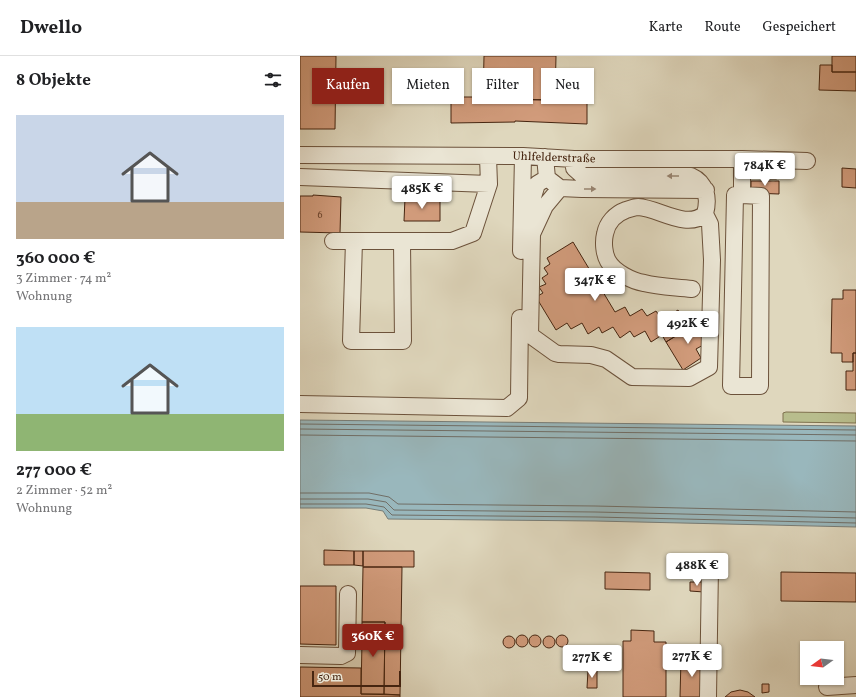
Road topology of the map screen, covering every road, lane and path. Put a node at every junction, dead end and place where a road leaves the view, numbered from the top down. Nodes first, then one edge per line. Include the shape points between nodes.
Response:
1 (300, 155) edge
2 (523, 156) junction
3 (488, 157) junction
4 (545, 157) junction
5 (574, 159) junction
6 (742, 159) junction
7 (807, 160) dead end
8 (300, 177) edge
9 (547, 178) junction
10 (489, 184) junction
11 (560, 188) junction
12 (706, 190) junction
13 (742, 195) junction
14 (705, 214) junction
15 (532, 234) junction
16 (333, 241) dead end
17 (354, 241) junction
18 (402, 241) junction
19 (692, 289) dead end
20 (300, 404) edge
21 (710, 567) dead end
22 (348, 594) dead end
23 (300, 655) edge
24 (856, 685) edge
25 (827, 687) dead end
26 (708, 697) edge

1 - 3 street, Uhlfelderstraße
2 - 3 street, Uhlfelderstraße
2 - 4 street, Uhlfelderstraße
2 - 20 street via 519,398 507,408
3 - 10 street
4 - 5 street, Uhlfelderstraße
4 - 9 street
5 - 6 street, Uhlfelderstraße
12 -> 5 street via 698,179 691,176 583,176 574,168
6 - 7 street, Uhlfelderstraße
6 - 13 street
8 - 10 street
9 - 11 street
9 - 15 street via 537,184 532,200
10 - 18 street via 473,233 452,241
11 -> 12 street
11 - 15 street via 545,206
12 - 14 street
13 - 13 street via 761,196 760,386 731,386 735,195
14 - 15 street via 710,224 712,260 709,367 689,378 632,377 606,359 591,355 555,353 530,335
14 - 19 street via 696,220 688,220 638,207 614,217 609,222 604,238 608,261 619,272 643,283
16 - 17 street
17 - 18 street
17 - 18 street via 351,341 403,342
21 - 26 street
22 - 23 street via 347,653 341,656
24 - 25 street

